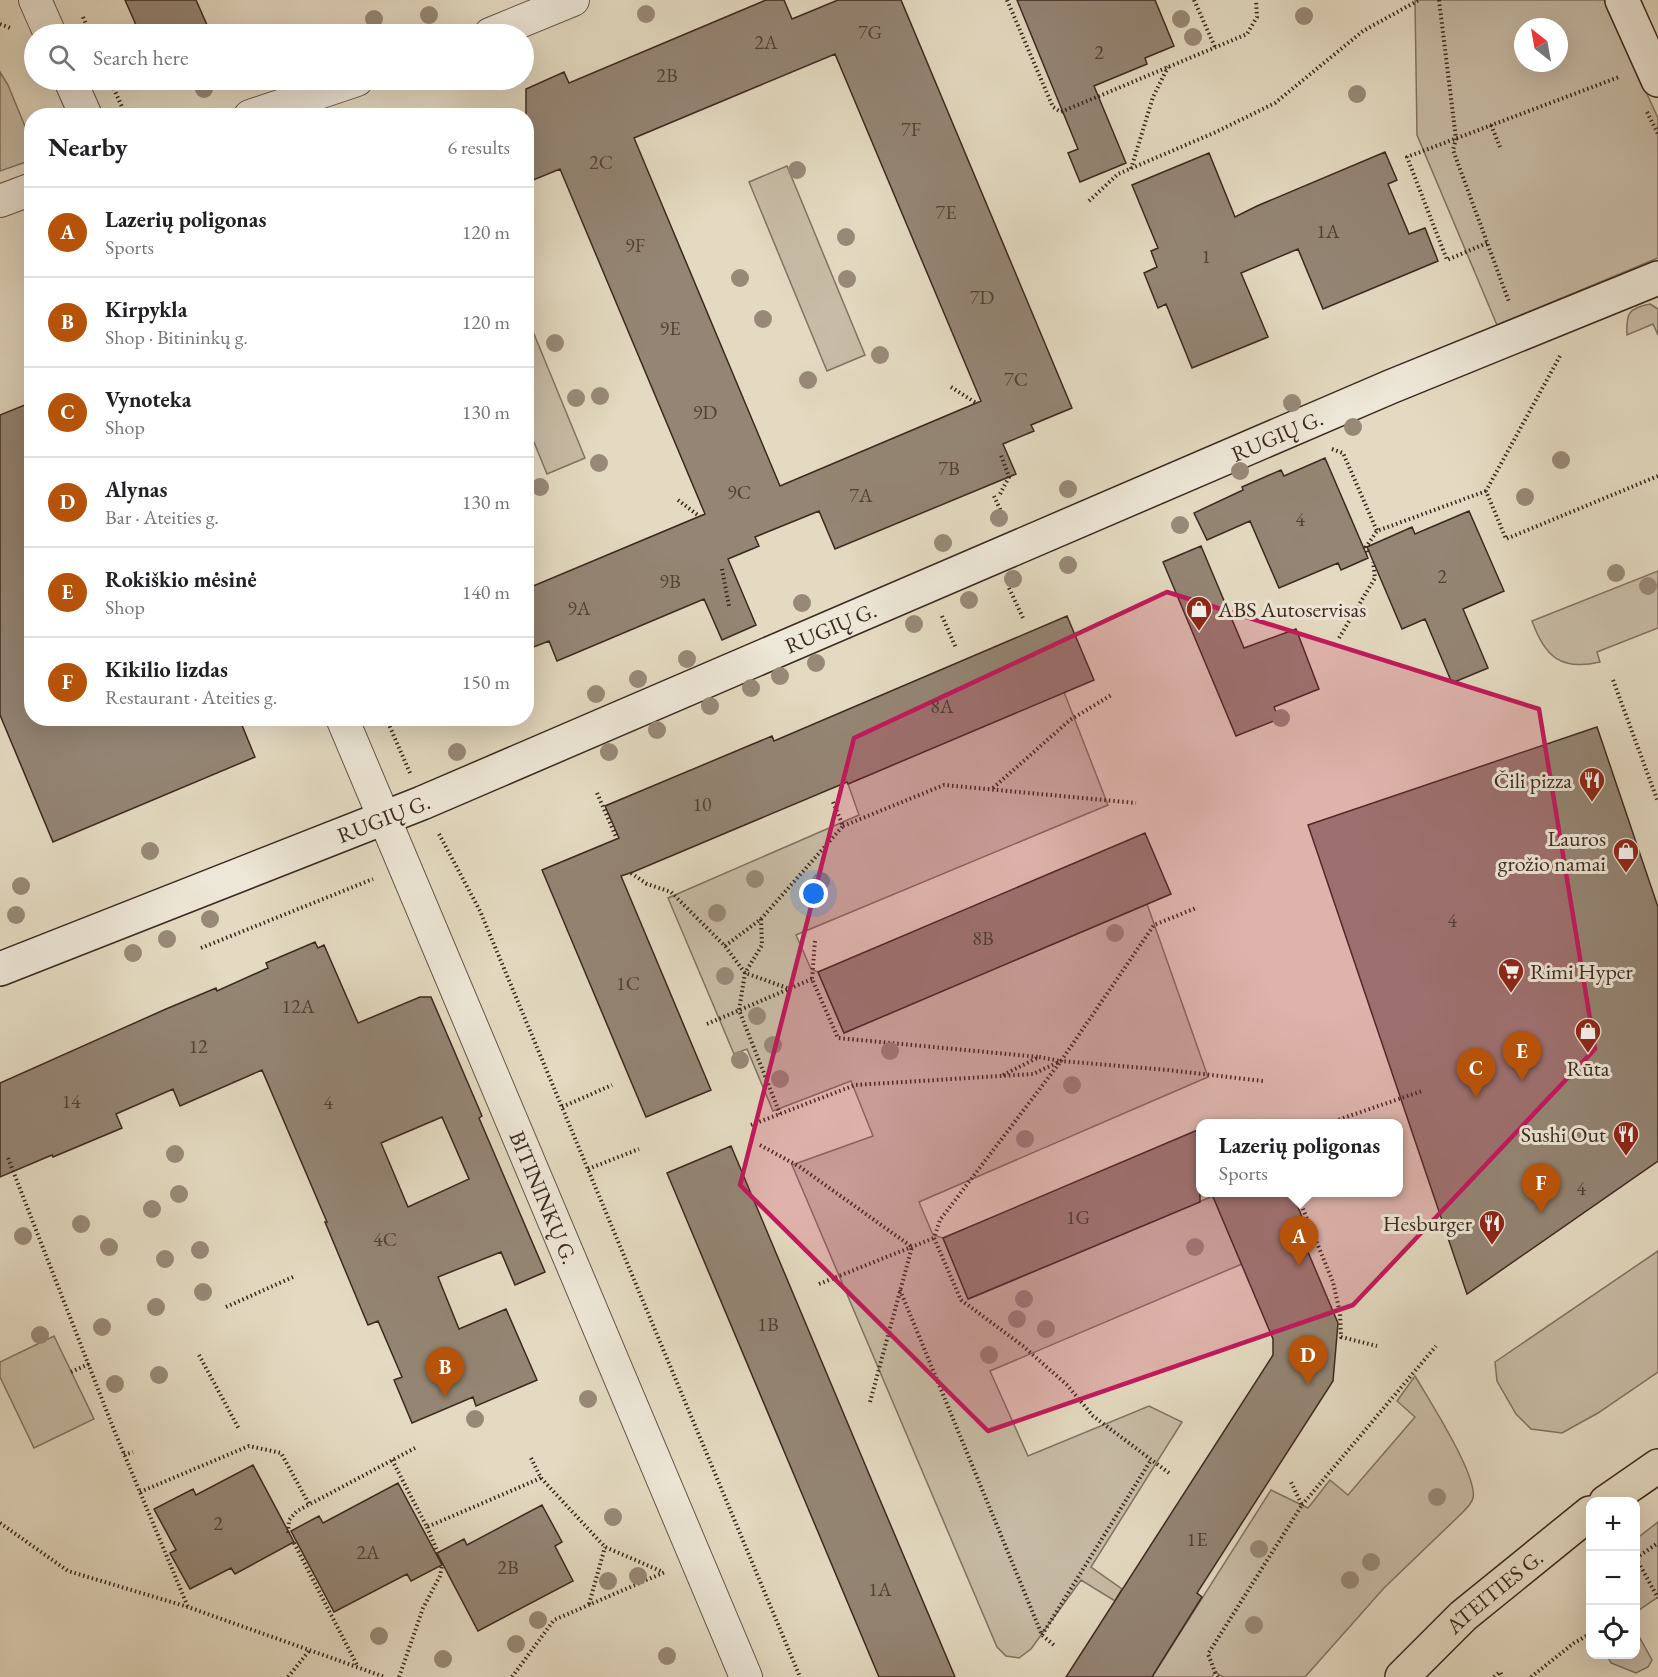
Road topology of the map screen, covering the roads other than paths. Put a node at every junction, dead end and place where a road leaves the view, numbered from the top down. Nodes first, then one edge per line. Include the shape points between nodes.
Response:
1 (35, 0) edge
2 (573, 0) edge
3 (1622, 0) edge
4 (46, 24) edge
5 (514, 24) edge
6 (1643, 76) edge
7 (74, 90) edge
8 (327, 90) edge
9 (82, 108) edge
10 (274, 108) edge
11 (24, 192) edge
12 (0, 201) edge
13 (1658, 278) edge
14 (345, 726) edge
15 (384, 817) junction
16 (0, 969) edge
17 (1658, 1467) edge
18 (1613, 1497) edge
19 (1586, 1515) edge
20 (746, 1677) edge
21 (1402, 1677) edge

1 - 4 street
2 - 5 street
3 - 6 street
7 - 9 street
8 - 10 street
11 - 12 street
13 - 15 street, RUGIŲ G. via 1390,387
14 - 15 street, BITININKŲ G.
15 - 16 street, RUGIŲ G.
15 - 20 street, BITININKŲ G.
17 - 18 main road
19 - 21 main road, ATEITIES G. via 1463,1616

